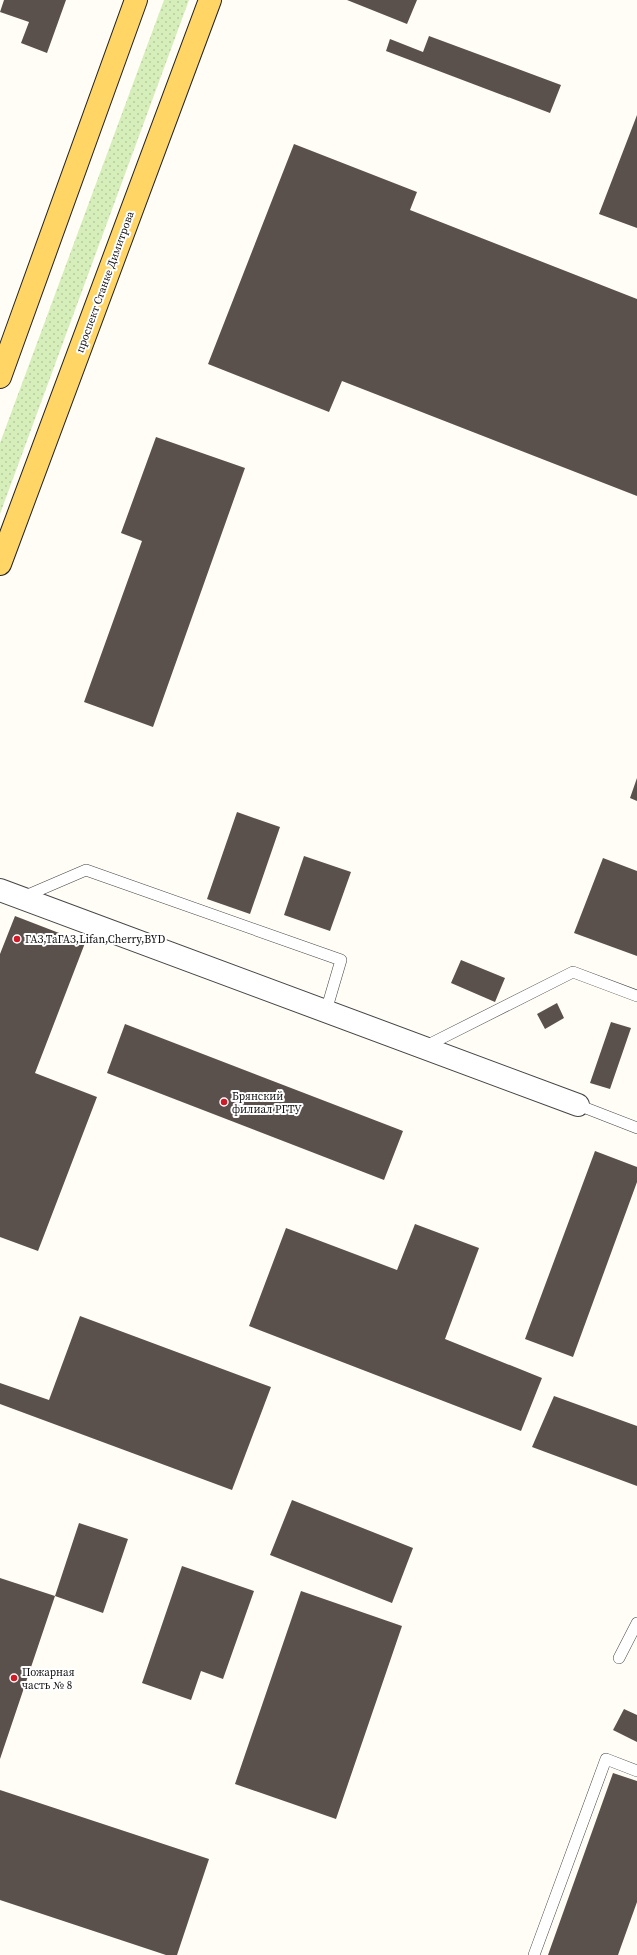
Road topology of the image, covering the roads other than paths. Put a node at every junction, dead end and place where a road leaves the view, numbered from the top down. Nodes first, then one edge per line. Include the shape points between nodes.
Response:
1 (136, 0) edge
2 (210, 0) edge
3 (0, 377) edge
4 (0, 564) edge
5 (0, 890) edge
6 (23, 897) junction
7 (637, 996) edge
8 (326, 1011) junction
9 (424, 1047) junction
10 (578, 1105) joint
11 (637, 1128) edge
12 (637, 1623) edge
13 (619, 1658) dead end
14 (637, 1771) edge
15 (534, 1955) edge

1 - 3 main road
2 - 4 main road, проспект Станке Димитрова
5 - 6 street
6 - 8 street
6 - 8 lane via 86,870 340,960
7 - 9 lane via 573,972
8 - 9 street
9 - 10 street
10 - 11 lane
12 - 13 lane
14 - 15 lane via 606,1759

